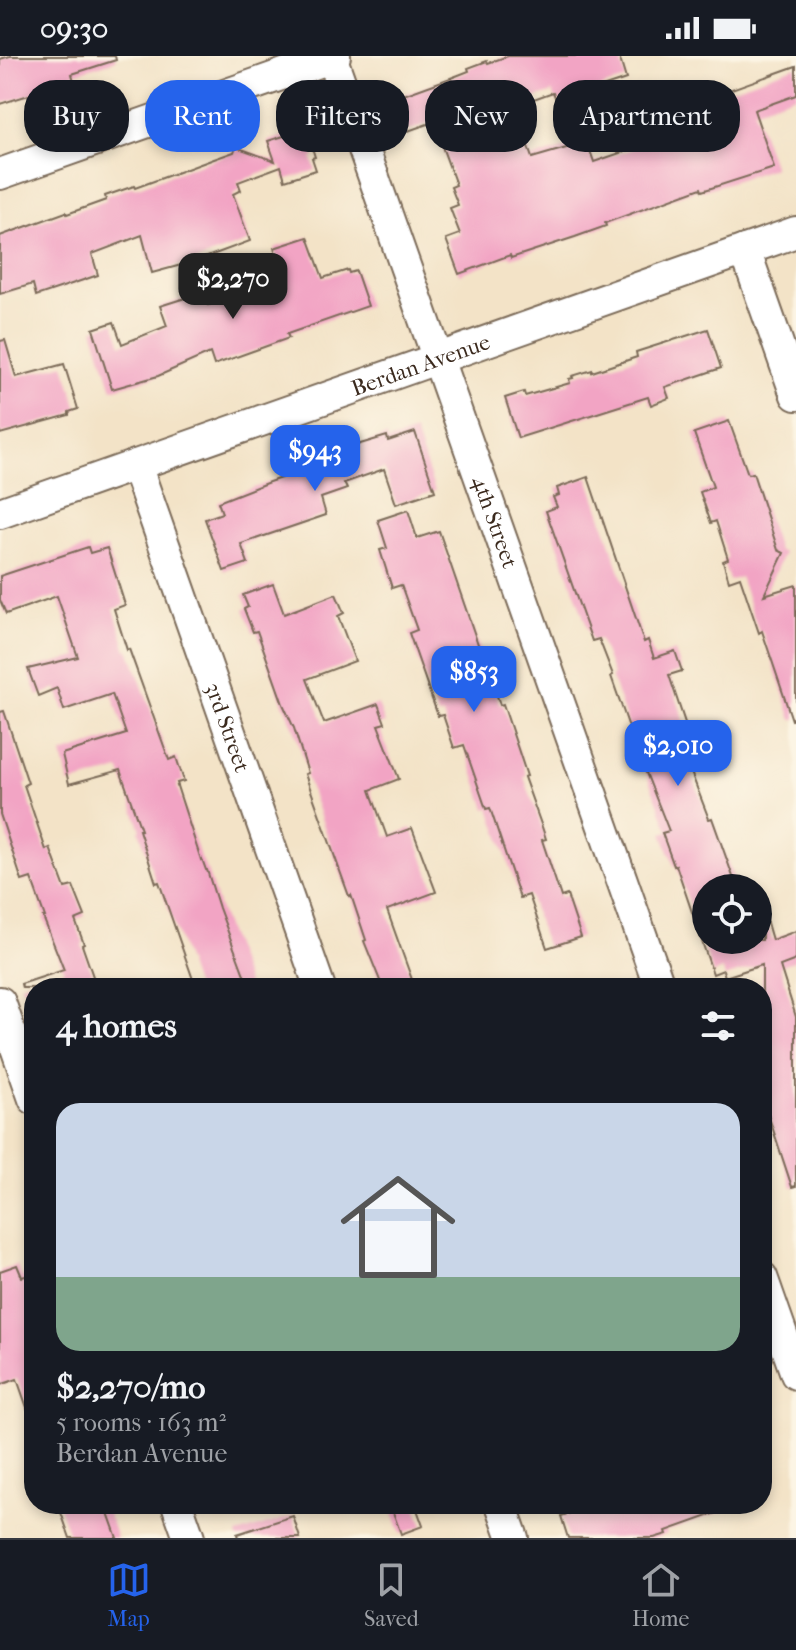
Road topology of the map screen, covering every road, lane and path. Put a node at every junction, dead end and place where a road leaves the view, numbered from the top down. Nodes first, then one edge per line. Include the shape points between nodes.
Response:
1 (332, 56) edge
2 (0, 174) edge
3 (796, 232) edge
4 (745, 250) junction
5 (438, 358) junction
6 (796, 395) edge
7 (136, 465) junction
8 (0, 513) edge
9 (316, 978) edge
10 (656, 978) edge
11 (0, 1002) edge
12 (24, 1070) edge
13 (772, 1306) edge
14 (796, 1374) edge
15 (181, 1514) edge
16 (505, 1514) edge
17 (189, 1538) edge
18 (513, 1538) edge

1 - 2 street
1 - 5 street, 4th Street
3 - 4 street, Berdan Avenue
4 - 5 street, Berdan Avenue
4 - 6 street
5 - 7 street, Berdan Avenue
5 - 10 street, 4th Street
7 - 8 street, Berdan Avenue
7 - 9 street, 3rd Street
11 - 12 street
13 - 14 street
15 - 17 street
16 - 18 street

